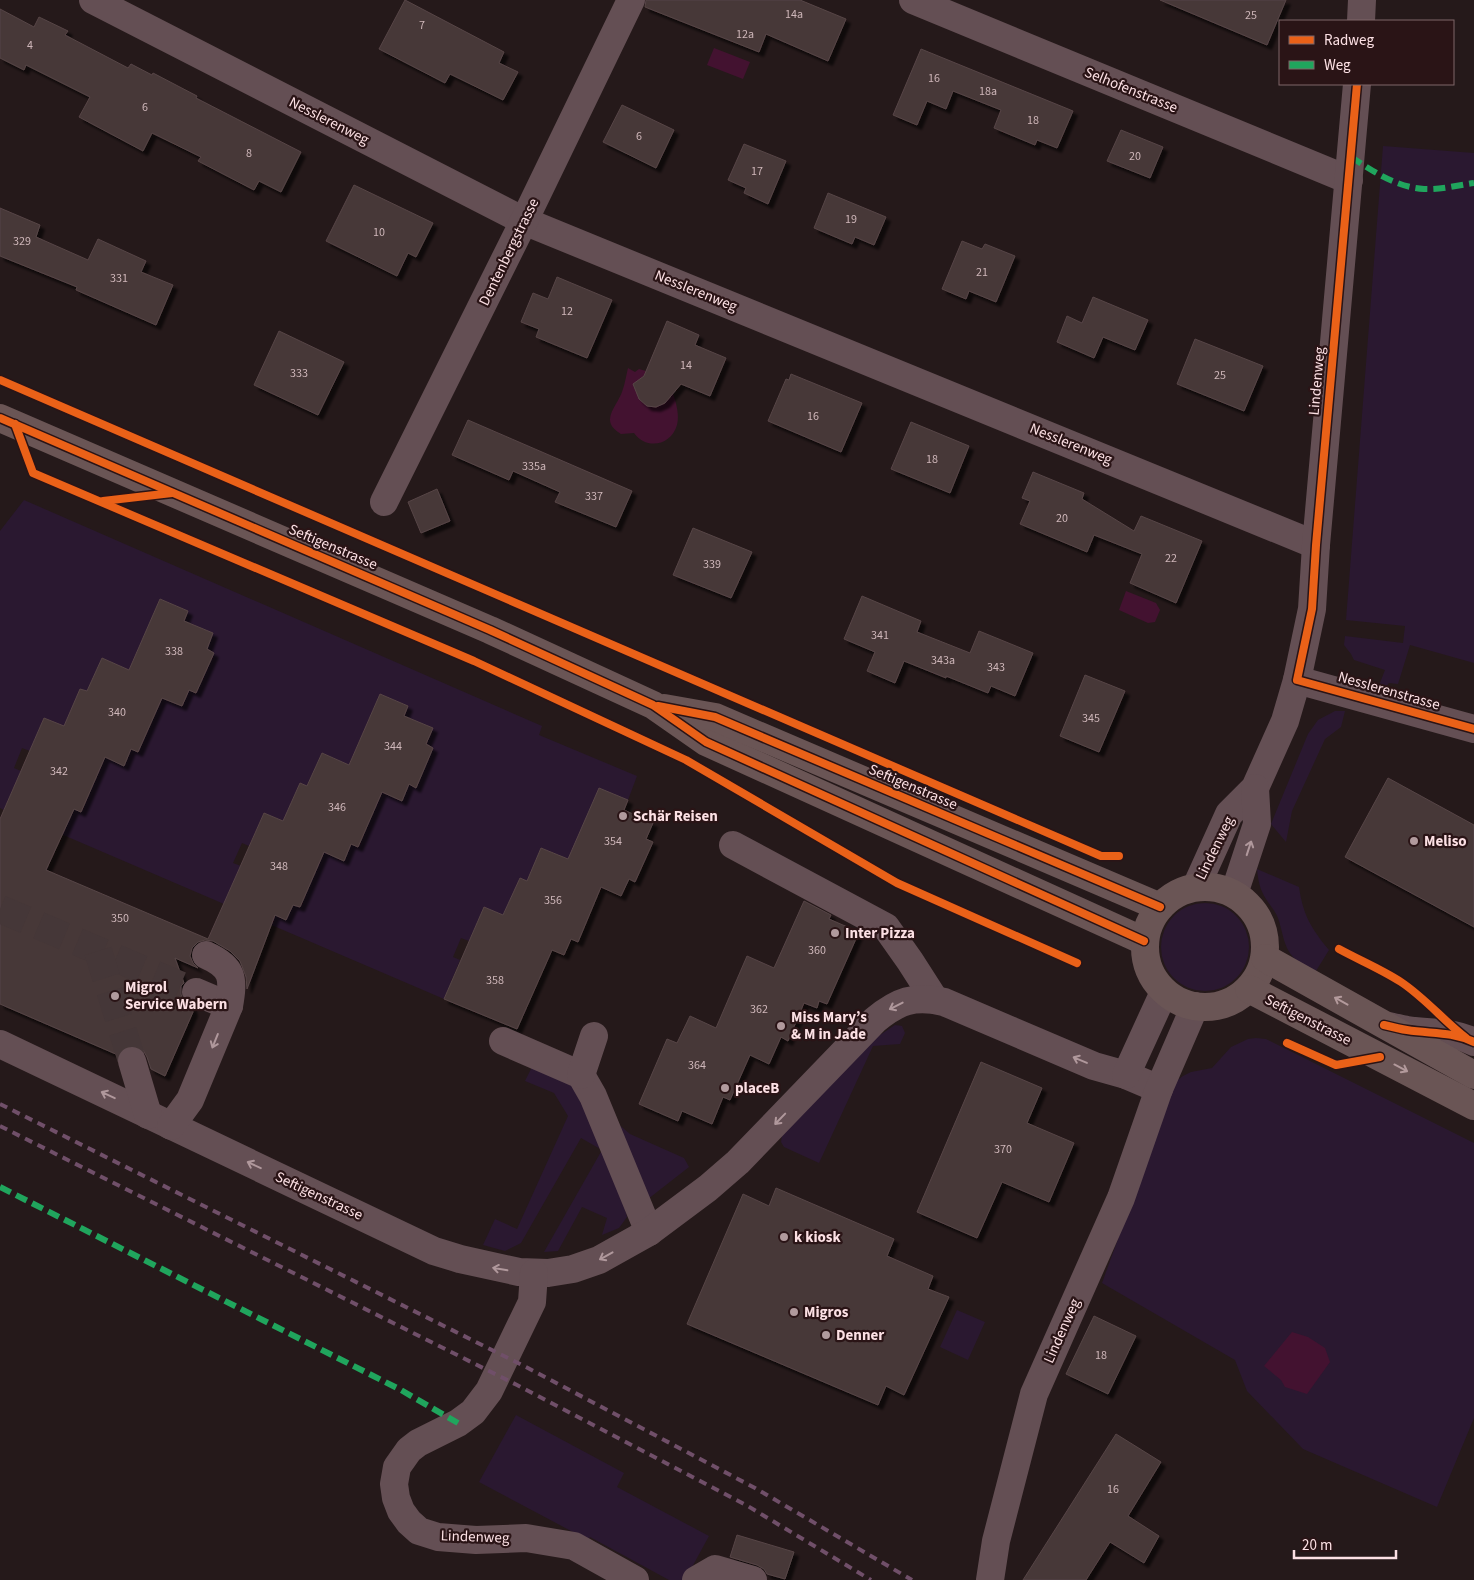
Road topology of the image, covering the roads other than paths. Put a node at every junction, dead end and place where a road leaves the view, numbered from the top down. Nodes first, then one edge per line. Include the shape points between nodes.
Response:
1 (92, 0) edge
2 (631, 0) edge
3 (913, 0) edge
4 (1362, 0) edge
5 (1361, 20) edge
6 (1357, 85) edge
7 (1349, 180) junction
8 (524, 221) junction
9 (0, 418) edge
10 (384, 502) dead end
11 (1316, 545) junction
12 (1297, 680) junction
13 (653, 705) junction
14 (1474, 729) edge
15 (1255, 788) junction
16 (733, 845) dead end
17 (1196, 887) junction
18 (1234, 894) junction
19 (1160, 907) junction
20 (1144, 941) junction
21 (206, 955) dead end
22 (1265, 958) junction
23 (1248, 989) junction
24 (196, 992) tunnel mouth
25 (1164, 992) junction
26 (935, 1000) junction
27 (229, 1006) junction
28 (1196, 1006) junction
29 (1384, 1025) junction
30 (594, 1036) dead end
31 (502, 1041) dead end
32 (1474, 1042) edge
33 (0, 1044) edge
34 (132, 1061) tunnel mouth
35 (581, 1075) junction
36 (1126, 1075) junction
37 (1474, 1075) edge
38 (1159, 1090) junction
39 (1474, 1106) edge
40 (160, 1120) junction
41 (648, 1232) junction
42 (534, 1273) junction
43 (635, 1580) edge
44 (696, 1580) edge
45 (753, 1580) edge
46 (990, 1580) edge

1 - 8 street, Nesslerenweg
2 - 8 street, Dentenbergstrasse
3 - 7 street, Selhofenstrasse
4 - 5 street
6 - 7 street, Lindenweg
7 - 11 street, Lindenweg
8 - 10 street, Dentenbergstrasse
8 - 11 street, Nesslerenweg
9 - 13 main road, Seftigenstrasse via 482,626
11 - 12 street, Lindenweg via 1312,609
12 - 14 street, Nesslerenstrasse
12 - 15 street, Lindenweg via 1285,721
13 - 19 main road, Seftigenstrasse via 715,718
13 - 20 main road, Seftigenstrasse via 706,742
15 - 17 street, Lindenweg via 1229,814
18 -> 15 street, Lindenweg via 1257,824
16 - 26 street via 886,927
17 - 18 main road via 1216,887
17 - 19 main road via 1176,894
18 - 22 main road via 1249,905 1260,921 1265,939
19 - 20 main road
20 - 25 main road via 1152,977
21 - 27 street via 220,961 230,974 232,993
22 - 23 main road via 1259,975
29 -> 22 main road, Seftigenstrasse
23 - 28 main road via 1233,1001 1215,1006
23 -> 39 main road, Seftigenstrasse
24 - 27 street
25 - 28 main road via 1179,1002
25 - 36 street
36 -> 26 street, Seftigenstrasse via 1094,1066
26 -> 41 street, Seftigenstrasse via 914,999 886,1011 738,1162
27 -> 40 street via 190,1100
28 - 38 street, Lindenweg
29 - 32 street via 1450,1033
29 - 37 main road, Seftigenstrasse
30 - 35 street
31 - 35 street
40 -> 33 street, Seftigenstrasse
34 - 40 street
35 - 41 street via 593,1096
36 - 38 street
38 - 46 street, Lindenweg via 1121,1198 1034,1394 996,1540
42 -> 40 street, Seftigenstrasse via 490,1267 434,1250
41 -> 42 street, Seftigenstrasse via 599,1260 573,1269
42 - 43 street, Lindenweg via 532,1302 488,1391 473,1412 409,1450 397,1467 396,1498 401,1511 419,1531 438,1537 476,1540 526,1538 574,1546
44 - 45 street via 715,1569

